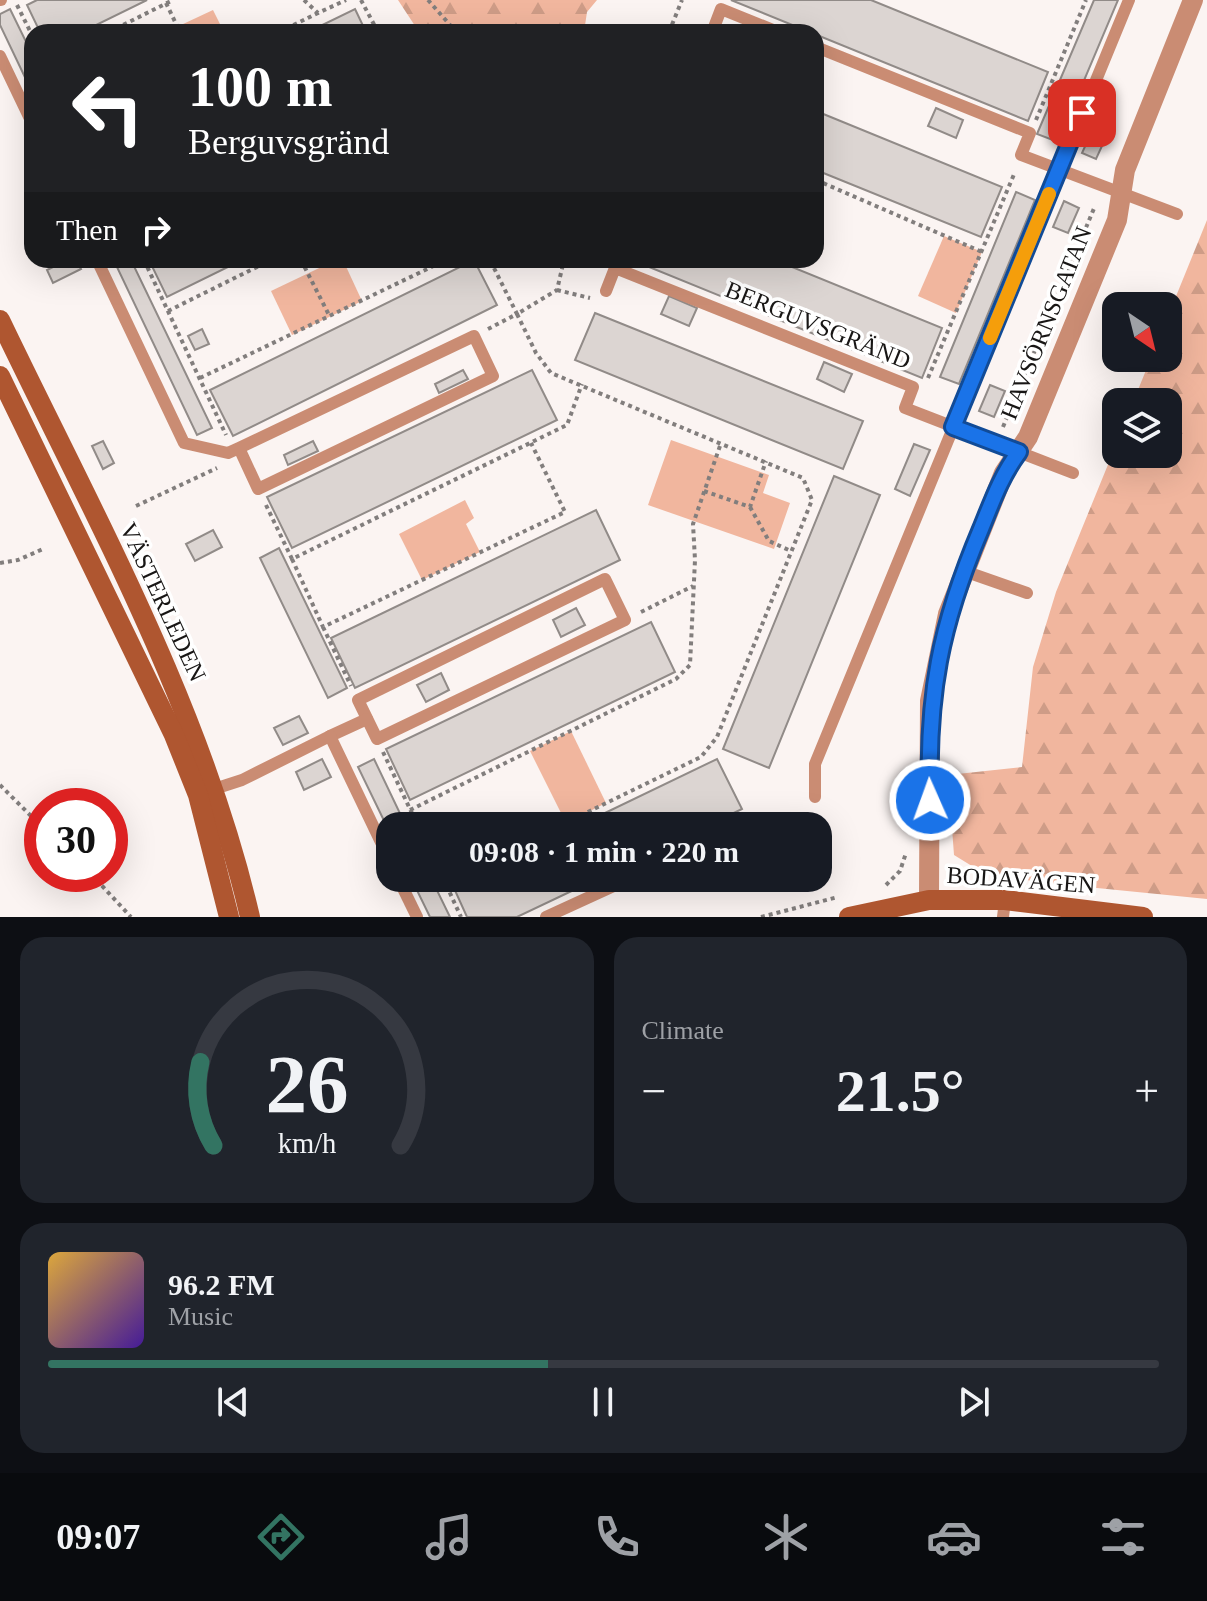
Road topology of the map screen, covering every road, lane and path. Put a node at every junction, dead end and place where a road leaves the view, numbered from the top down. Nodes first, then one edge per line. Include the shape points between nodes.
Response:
1 (15, 0) edge
2 (173, 0) edge
3 (304, 0) edge
4 (346, 0) edge
5 (361, 0) edge
6 (428, 0) edge
7 (682, 0) edge
8 (1086, 0) edge
9 (1129, 0) edge
10 (1193, 0) edge
11 (166, 3) junction
12 (318, 13) junction
13 (27, 24) edge
14 (125, 24) edge
15 (176, 24) edge
16 (295, 24) edge
17 (374, 24) edge
18 (449, 24) edge
19 (672, 24) edge
20 (715, 24) edge
21 (758, 24) edge
22 (824, 50) edge
23 (0, 56) edge
24 (24, 106) edge
25 (1030, 133) junction
26 (1021, 155) junction
27 (1059, 170) junction
28 (824, 183) edge
29 (1121, 194) junction
30 (1177, 214) dead end
31 (982, 252) junction
32 (101, 268) edge
33 (148, 268) edge
34 (255, 268) edge
35 (305, 268) edge
36 (430, 268) edge
37 (494, 268) edge
38 (562, 268) edge
39 (557, 290) junction
40 (606, 291) joint
41 (168, 311) junction
42 (517, 314) junction
43 (330, 317) junction
44 (0, 320) edge
45 (474, 336) junction
46 (0, 376) edge
47 (200, 378) junction
48 (582, 384) junction
49 (913, 387) junction
50 (953, 427) junction
51 (531, 443) junction
52 (721, 443) junction
53 (236, 452) junction
54 (1019, 452) junction
55 (766, 461) junction
56 (1073, 473) dead end
57 (258, 489) junction
58 (704, 491) junction
59 (136, 506) dead end
60 (750, 507) junction
61 (43, 549) dead end
62 (791, 551) junction
63 (292, 559) junction
64 (0, 563) edge
65 (964, 571) junction
66 (693, 586) junction
67 (1027, 593) dead end
68 (625, 620) junction
69 (323, 627) junction
70 (358, 700) junction
71 (367, 719) junction
72 (330, 736) junction
73 (377, 739) junction
74 (0, 785) edge
75 (206, 792) junction
76 (815, 797) dead end
77 (24, 809) edge
78 (410, 810) joint
79 (588, 812) edge
80 (376, 832) edge
81 (108, 892) edge
82 (405, 892) edge
83 (450, 892) edge
84 (600, 892) edge
85 (929, 900) junction
86 (1004, 909) edge
87 (131, 917) edge
88 (229, 917) edge
89 (250, 917) edge
90 (417, 917) edge
91 (461, 917) edge
92 (546, 917) edge
93 (849, 917) edge
94 (1143, 917) edge

1 - 13 path
2 - 11 path
3 - 12 path
4 - 12 path
5 - 17 path
6 - 18 path
7 - 19 path
8 - 25 path
9 - 27 lane
10 - 29 street, HAVSÖRNSGATAN via 1125,170
11 - 14 path
11 - 15 path
12 - 16 path
20 - 21 lane via 721,9
22 - 25 lane
23 - 24 lane
25 - 26 lane
26 - 27 lane
26 - 31 path
27 - 29 lane
27 - 50 lane
28 - 31 path
29 - 30 lane
29 - 54 street, HAVSÖRNSGATAN via 1117,220
31 - 49 path via 927,382
32 - 53 lane via 184,443
33 - 41 path
34 - 41 path
35 - 43 path
36 - 43 path
37 - 42 path
38 - 39 path
39 - 40 path via 590,298
39 - 42 path
40 - 49 lane, BERGUVSGRÄND via 615,268
41 - 47 path
42 - 45 path
42 - 48 path via 551,373
43 - 47 path
44 - 75 street, VÄSTERLEDEN via 155,643
45 - 53 lane
45 - 57 lane via 493,376
46 - 75 street, VÄSTERLEDEN
47 - 53 path
48 - 51 path via 567,425
48 - 52 path
49 - 50 lane, BERGUVSGRÄND via 905,408
50 - 54 lane, BERGUVSGRÄND
50 - 76 lane via 815,764
51 - 63 path
51 - 69 path via 565,512
52 - 55 path
52 - 58 path
53 - 57 lane
53 - 59 path
54 - 56 lane, BERGUVSGRÄND
54 - 65 street, HAVSÖRNSGATAN via 1004,473
55 - 60 path
55 - 62 path via 803,478 812,500
57 - 63 path
58 - 60 path
58 - 66 path via 693,524
60 - 62 path via 769,541
61 - 64 path
62 - 79 path via 717,737 701,757
63 - 69 path
65 - 67 lane
65 - 85 street, HAVSÖRNSGATAN via 948,614 930,701
66 - 68 path
66 - 78 path via 690,665 676,679
68 - 70 lane via 605,579
68 - 73 lane
69 - 70 path
70 - 71 lane
71 - 72 lane
71 - 73 lane
72 - 75 lane
72 - 80 lane
73 - 78 path
74 - 77 path
75 - 88 street, VÄSTERLEDEN
75 - 89 street, VÄSTERLEDEN via 237,858
81 - 87 path
82 - 90 lane
83 - 91 path
84 - 92 lane
85 - 86 street, BODAVÄGEN
85 - 93 street, BODAVÄGEN
86 - 94 street, BODAVÄGEN

